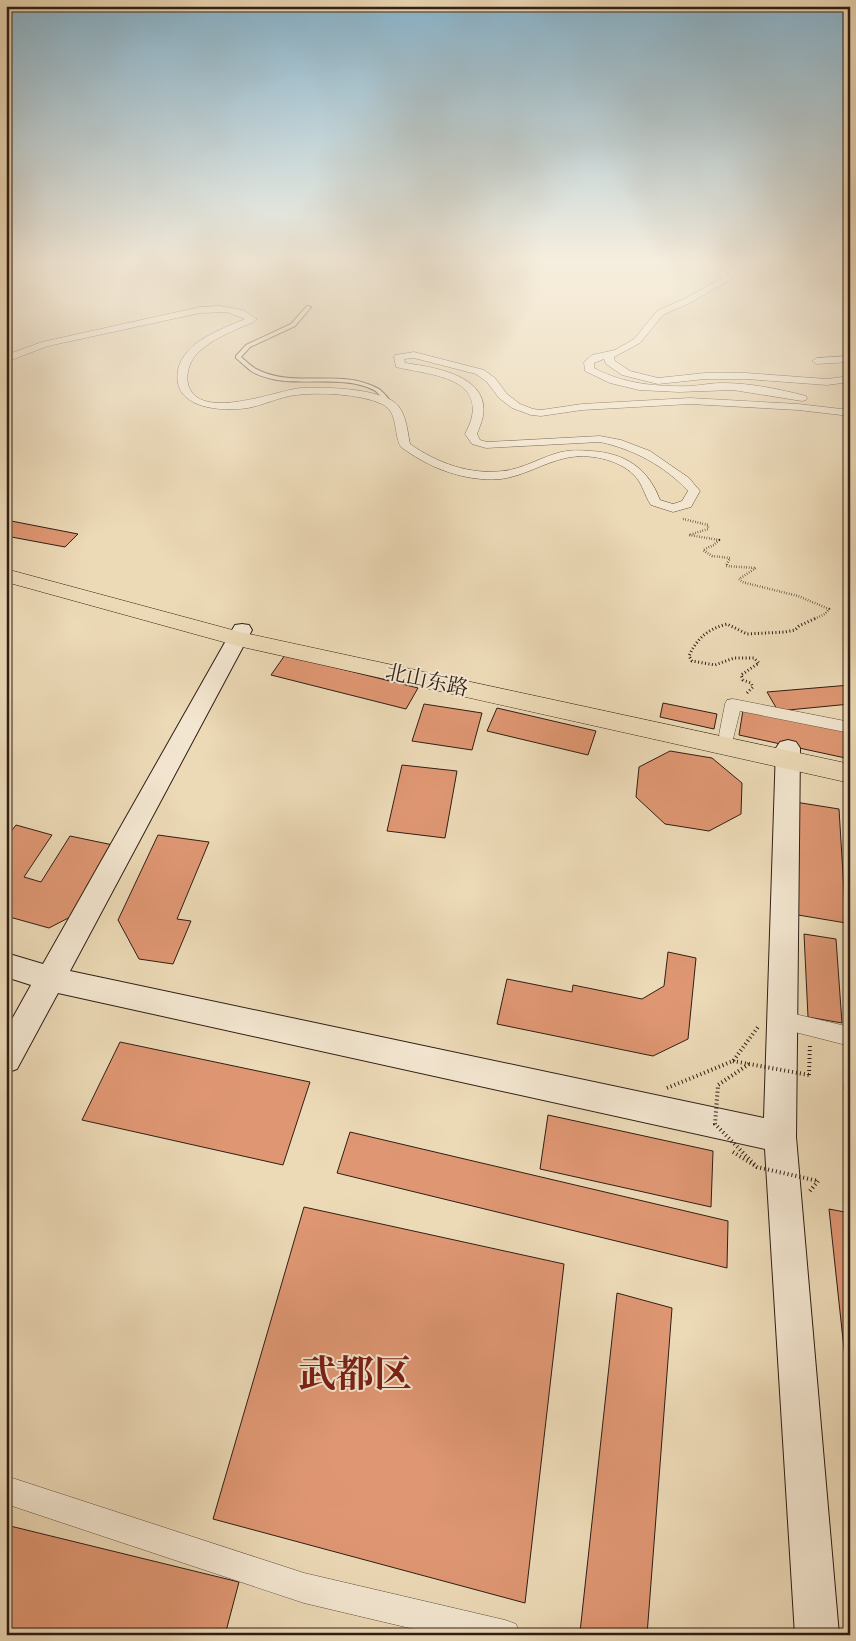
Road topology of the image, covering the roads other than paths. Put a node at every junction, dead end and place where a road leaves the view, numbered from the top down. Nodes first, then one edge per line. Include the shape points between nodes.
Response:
1 (65, 340) edge
2 (211, 340) edge
3 (262, 340) edge
4 (638, 340) edge
5 (608, 356) junction
6 (6, 359) edge
7 (850, 359) edge
8 (817, 361) dead end
9 (850, 379) edge
10 (389, 403) junction
11 (850, 403) edge
12 (850, 413) edge
13 (6, 567) edge
14 (6, 575) edge
15 (240, 635) junction
16 (850, 728) edge
17 (728, 735) junction
18 (788, 753) junction
19 (850, 762) edge
20 (850, 774) edge
21 (6, 965) edge
22 (51, 979) junction
23 (796, 1024) junction
24 (850, 1037) edge
25 (6, 1059) edge
26 (780, 1137) junction
27 (6, 1490) edge
28 (505, 1635) edge
29 (817, 1635) edge

1 - 6 street
2 - 10 street via 193,351 183,369 186,392 193,399 215,405 242,406 294,392 313,392 362,394
3 - 10 lane via 248,346 238,357 245,366 280,379 363,383 380,392
4 - 5 street
5 - 9 street via 610,362 626,373 658,381 705,376 827,382
5 - 11 street via 594,357 589,362 589,369 612,381 629,385 657,389 723,386
7 - 8 street
10 - 12 street via 398,410 405,445 444,468 482,476 500,476 534,468 561,455 616,457 630,464 650,486 655,502 673,508 687,504 694,491 646,453 621,443 600,439 486,445 476,442 471,434 478,419 479,403 470,388 448,374 400,364 399,357 414,355 480,372 503,396 531,412 698,401
13 - 15 main road, 北山东路
14 - 15 main road, 北山东路
15 - 17 main road, 北山东路
15 - 18 main road, 北山东路
15 - 22 street
16 - 17 street via 733,704
17 - 18 main road, 北山东路
18 - 19 main road, 北山东路
18 - 20 main road, 北山东路
18 - 23 street
21 - 22 street
22 - 25 street
22 - 26 street
23 - 24 street
23 - 26 street
26 - 29 street
27 - 28 street via 304,1588

